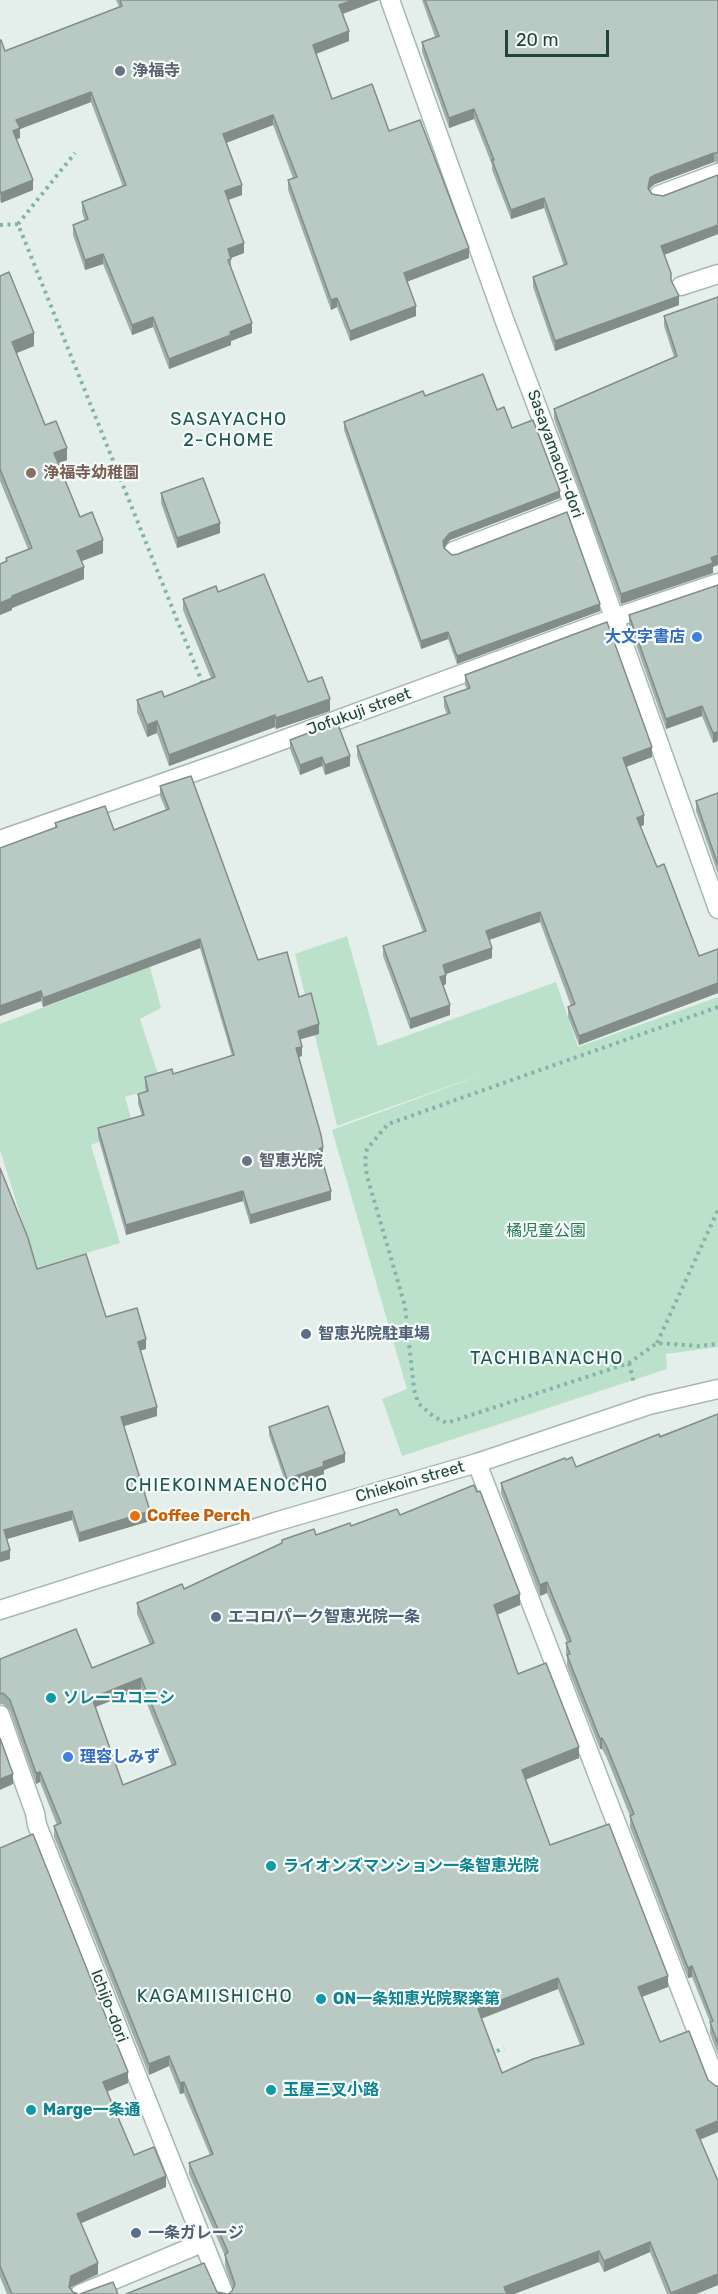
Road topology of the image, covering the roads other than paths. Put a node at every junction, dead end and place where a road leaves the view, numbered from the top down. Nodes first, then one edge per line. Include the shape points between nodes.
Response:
1 (390, 0) edge
2 (718, 173) edge
3 (659, 195) edge
4 (718, 274) edge
5 (681, 286) dead end
6 (574, 505) junction
7 (454, 551) dead end
8 (718, 583) edge
9 (614, 618) junction
10 (0, 840) edge
11 (718, 909) edge
12 (718, 1389) edge
13 (477, 1462) junction
14 (0, 1611) edge
15 (0, 1716) edge
16 (718, 2086) edge
17 (202, 2243) junction
18 (80, 2294) edge
19 (224, 2294) edge

1 - 6 street, Sasayamachi-dori
2 - 3 street
4 - 5 street
6 - 7 street
6 - 9 street, Sasayamachi-dori
8 - 9 street, Jofukuji street
9 - 10 street, Jofukuji street
9 - 11 street, Sasayamachi-dori
12 - 13 street, Chiekoin street via 649,1405
13 - 14 street, Chiekoin street
13 - 16 street
15 - 17 street, Ichijo-dori via 37,1825
17 - 18 street
17 - 19 street, Ichijo-dori

